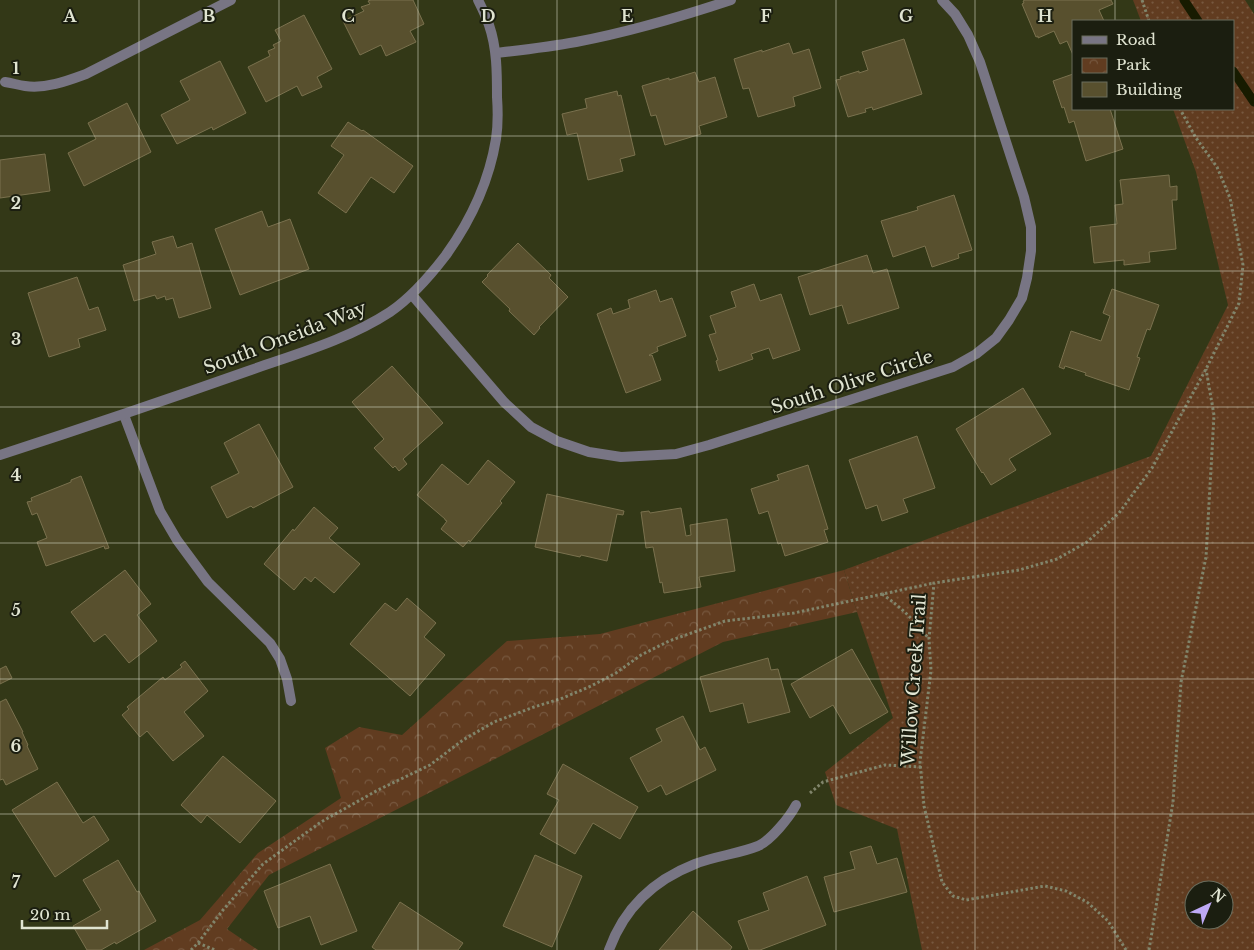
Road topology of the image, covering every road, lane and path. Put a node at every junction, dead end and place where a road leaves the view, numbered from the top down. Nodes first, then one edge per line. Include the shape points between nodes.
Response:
1 (231, 0) edge
2 (478, 0) edge
3 (731, 0) edge
4 (942, 0) edge
5 (1142, 0) edge
6 (1149, 20) edge
7 (496, 53) junction
8 (5, 82) dead end
9 (1181, 110) edge
10 (412, 295) junction
11 (1206, 369) junction
12 (124, 415) junction
13 (0, 455) edge
14 (934, 582) junction
15 (882, 594) junction
16 (929, 639) junction
17 (291, 701) dead end
18 (921, 767) junction
19 (796, 804) joint
20 (198, 943) junction
21 (192, 950) edge
22 (215, 950) edge
23 (609, 950) edge
24 (1126, 950) edge
25 (1149, 950) edge

1 - 8 street via 68,81 26,86
2 - 7 street, South Oneida Way
3 - 7 street via 617,33
4 - 10 street, South Olive Circle via 968,35 980,62 1031,226 1032,251 1022,298 996,338 961,363 709,445 676,454 621,457 589,452 557,441 531,427 504,402
5 - 6 path
7 - 10 street, South Oneida Way via 497,138 482,192 453,245
9 - 11 path, Willow Creek Trail via 1217,167 1230,198 1243,265 1239,303
10 - 12 street, South Oneida Way via 361,330
11 - 14 path, Willow Creek Trail via 1152,468 1119,513 1087,542 1057,558 1019,570
11 - 25 path via 1214,415 1206,557 1182,682 1173,802
12 - 13 street, South Oneida Way
12 - 17 street via 160,511 208,582 270,643 280,659
14 - 15 path
14 - 16 path, Willow Creek Trail
15 - 16 path via 899,606
15 - 20 path via 794,614 725,621 669,641 591,686 494,722 430,765 321,822 263,864
16 - 18 path, Willow Creek Trail via 932,670
18 - 19 path via 885,766 823,782
18 - 24 path, Willow Creek Trail via 924,806 942,882 952,896 966,900 1045,886 1066,891 1087,902 1108,921
19 - 23 street via 778,830 759,846 696,864 651,889 623,920
20 - 21 path
20 - 22 path

